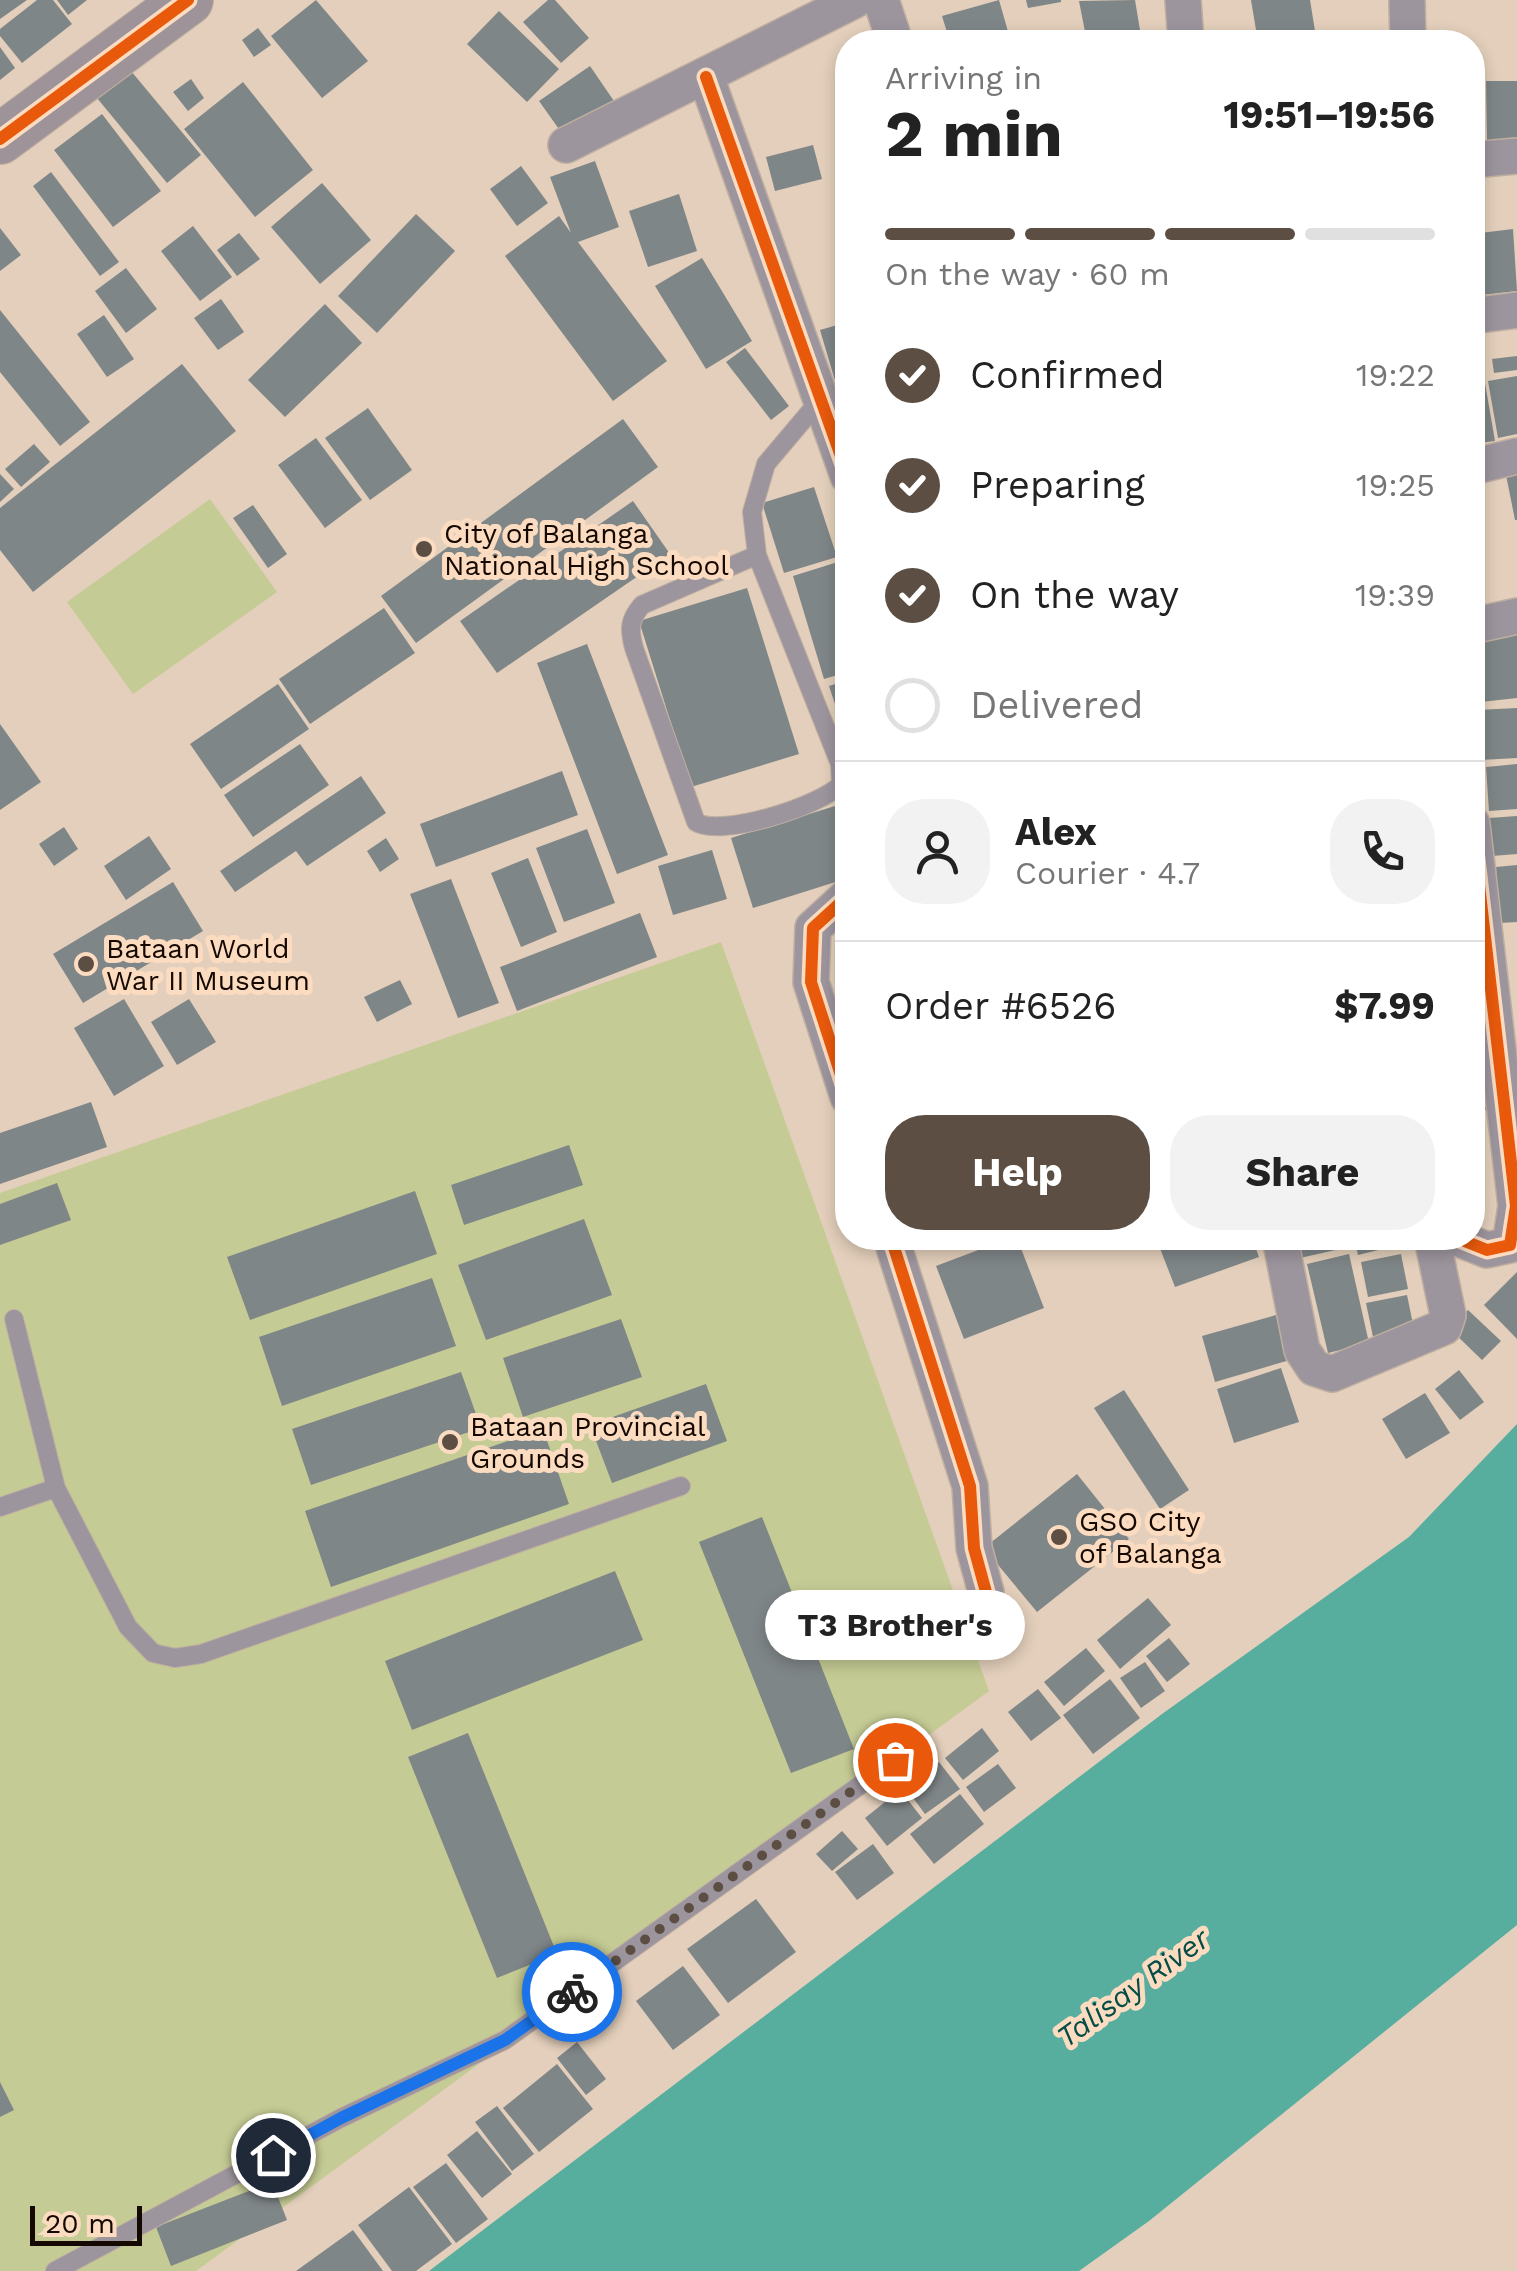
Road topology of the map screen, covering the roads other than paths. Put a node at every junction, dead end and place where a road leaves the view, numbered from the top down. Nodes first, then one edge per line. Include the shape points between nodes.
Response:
1 (188, 0) edge
2 (880, 0) edge
3 (1183, 0) edge
4 (1406, 0) edge
5 (839, 4) edge
6 (891, 30) edge
7 (1185, 30) edge
8 (1407, 30) edge
9 (706, 78) junction
10 (0, 138) edge
11 (566, 145) dead end
12 (1517, 156) edge
13 (1485, 159) edge
14 (1517, 310) edge
15 (1485, 314) edge
16 (820, 400) junction
17 (835, 441) edge
18 (1517, 456) edge
19 (1485, 463) edge
20 (757, 555) junction
21 (1517, 616) edge
22 (1485, 623) edge
23 (835, 751) edge
24 (835, 791) edge
25 (835, 908) edge
26 (1485, 937) edge
27 (835, 1055) edge
28 (1485, 1249) edge
29 (896, 1250) edge
30 (1282, 1250) edge
31 (1435, 1250) edge
32 (14, 1319) dead end
33 (681, 1486) dead end
34 (56, 1488) junction
35 (0, 1508) edge
36 (986, 1592) dead end
37 (895, 1760) dead end
38 (55, 2271) edge

1 - 10 street
2 - 6 street
3 - 7 street
4 - 8 street
5 - 9 street
9 - 11 street
9 - 16 street
12 - 13 street
14 - 15 street
16 - 17 street
16 - 20 lane via 766,464 752,512
18 - 19 street
20 - 23 lane
20 - 24 lane via 642,605 631,618 634,648 696,822 704,828 727,828
21 - 22 street
25 - 27 street via 813,928 812,982
26 - 28 street via 1516,1206 1510,1245
29 - 36 street via 970,1486 974,1548
30 - 31 street via 1302,1350 1314,1368 1332,1374 1444,1327 1448,1314
32 - 34 lane
33 - 34 lane via 175,1658 154,1652 128,1627
34 - 35 lane
37 - 38 lane via 505,2040 341,2118

